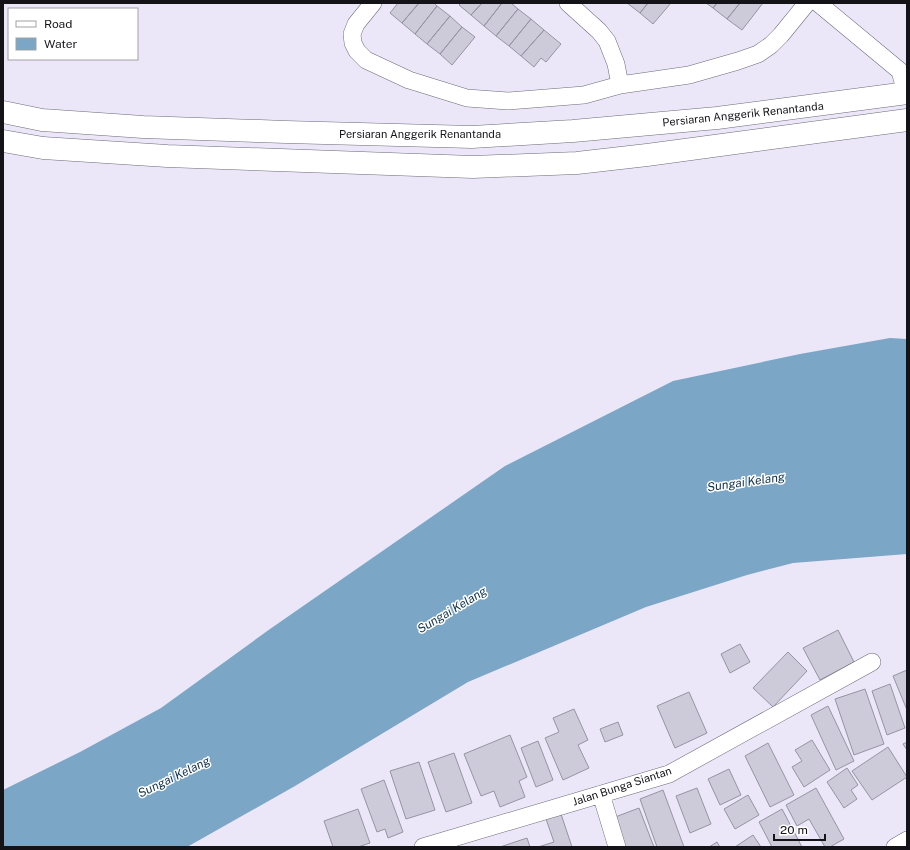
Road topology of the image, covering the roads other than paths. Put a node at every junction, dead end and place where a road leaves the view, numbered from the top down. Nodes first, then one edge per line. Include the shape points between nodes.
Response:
1 (374, 3) edge
2 (568, 3) edge
3 (807, 3) edge
4 (818, 3) edge
5 (620, 85) junction
6 (906, 93) edge
7 (3, 112) edge
8 (907, 120) edge
9 (573, 131) junction
10 (3, 141) edge
11 (577, 163) junction
12 (872, 662) dead end
13 (601, 794) junction
14 (907, 840) edge
15 (423, 847) edge
16 (617, 847) edge
17 (895, 847) edge

1 - 5 street via 356,24 352,34 353,43 366,60 409,80 467,98 508,101 584,95
2 - 5 street via 600,31 616,64
3 - 5 street via 781,35 758,54 689,75
4 - 6 street via 900,71
6 - 9 main road, Persiaran Anggerik Renantanda via 717,118
7 - 9 main road, Persiaran Anggerik Renantanda via 42,120 143,127 286,132 472,137
8 - 11 main road
9 - 11 main road
10 - 11 main road via 43,148 167,156 474,167
12 - 13 street, Jalan Bunga Siantan via 669,774
13 - 15 street, Jalan Bunga Siantan
13 - 16 street
14 - 17 street

